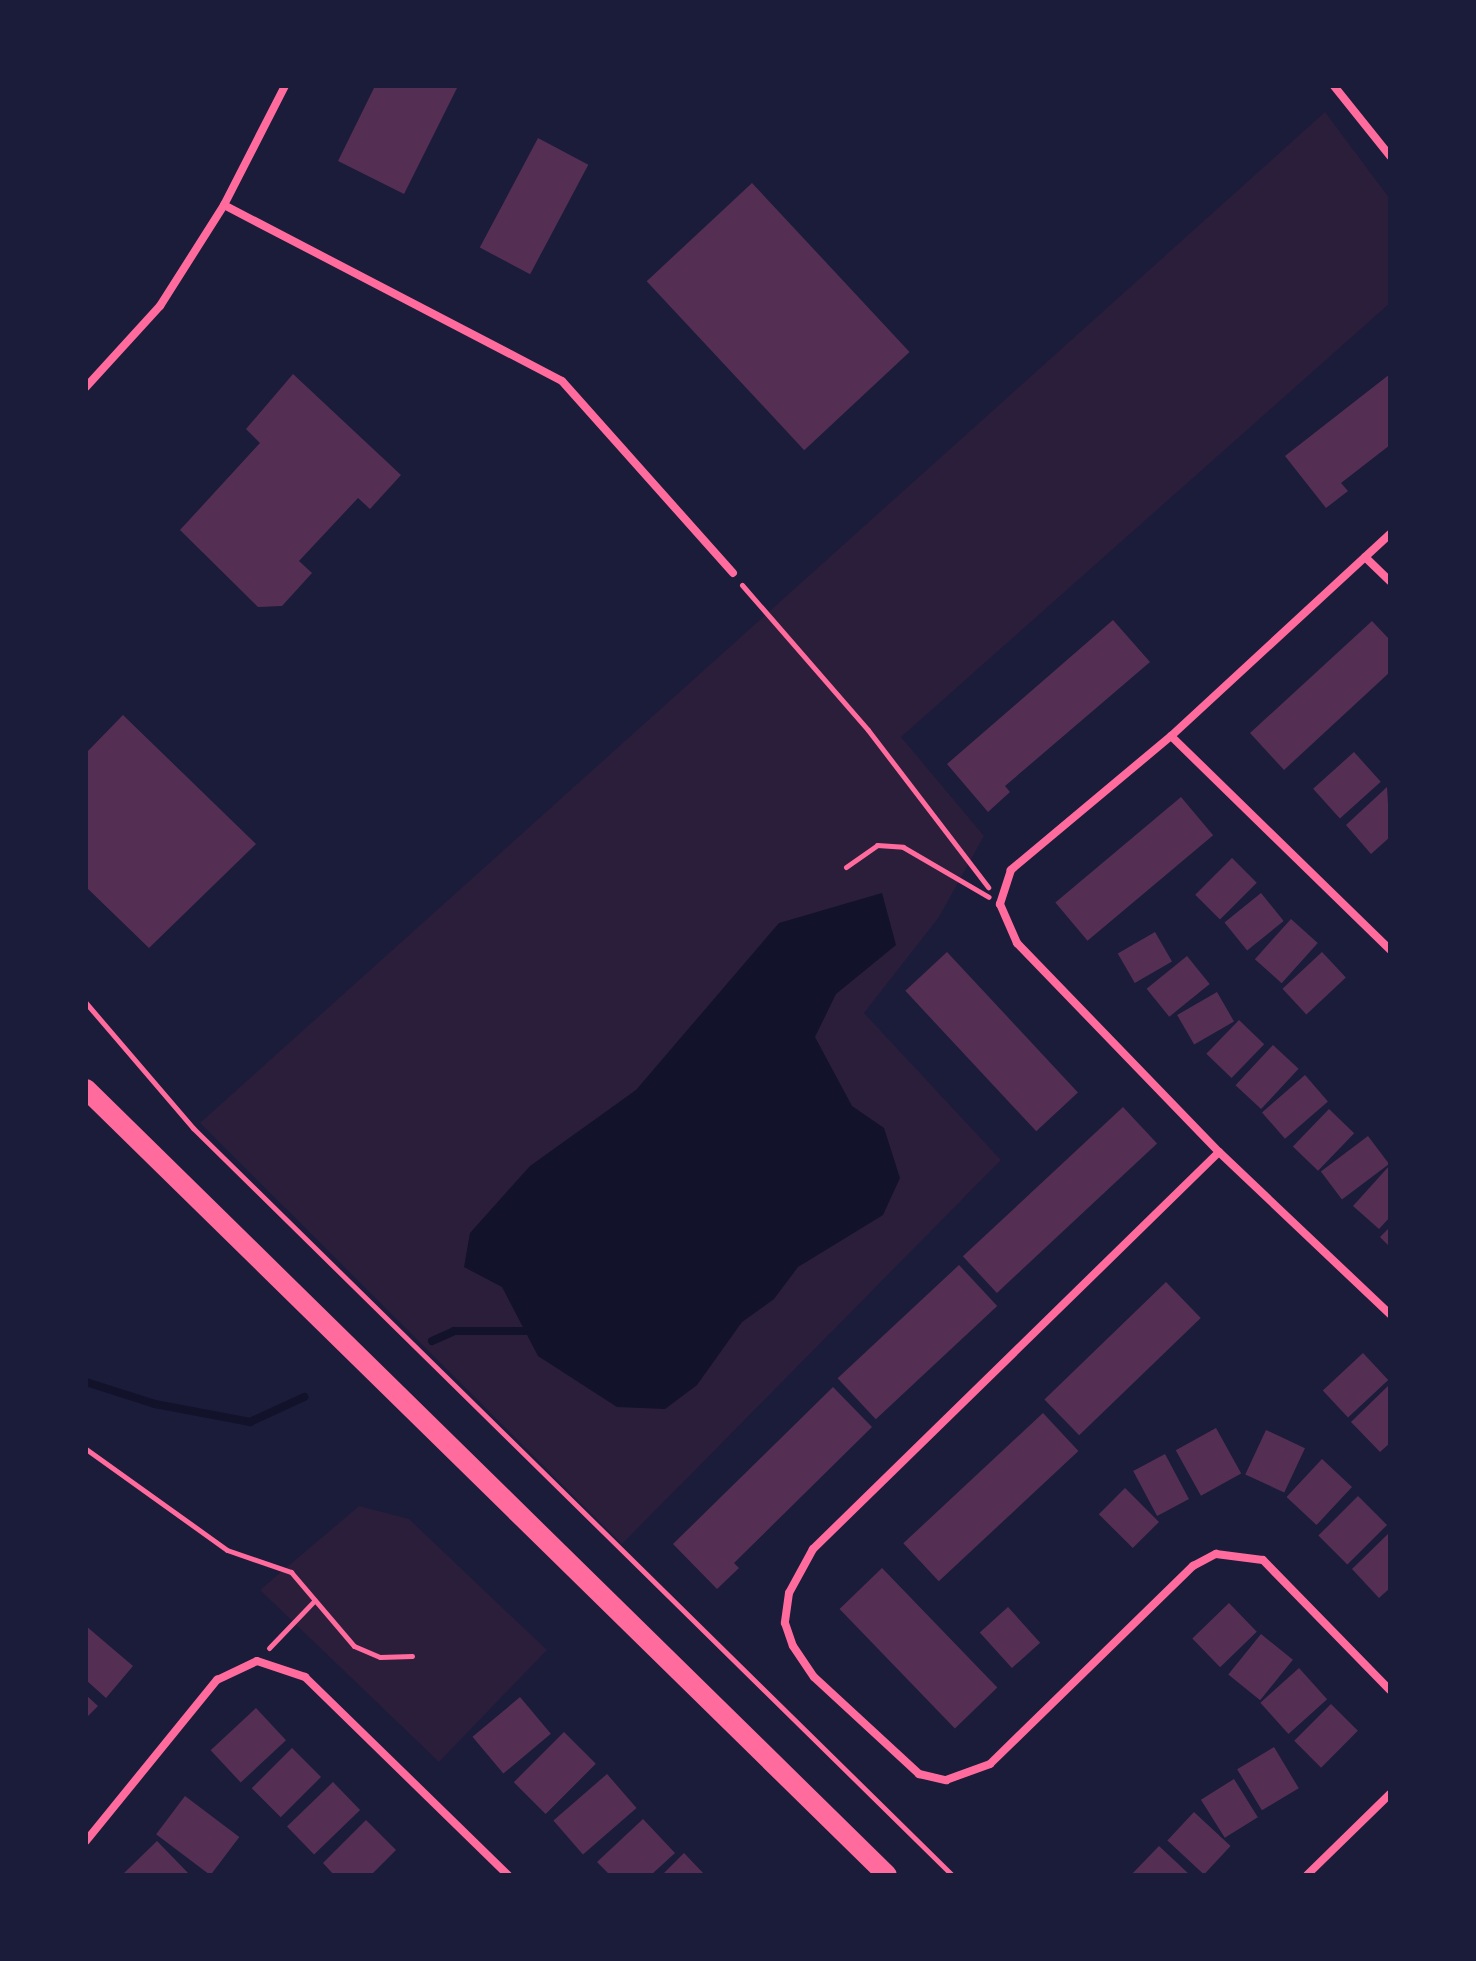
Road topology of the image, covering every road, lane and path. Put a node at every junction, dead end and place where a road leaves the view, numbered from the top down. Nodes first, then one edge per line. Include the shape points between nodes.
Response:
1 (285, 86) edge
2 (1334, 86) edge
3 (1390, 156) edge
4 (224, 205) junction
5 (86, 387) edge
6 (1390, 534) edge
7 (1365, 557) junction
8 (733, 573) joint
9 (1390, 581) edge
10 (1171, 736) junction
11 (846, 867) dead end
12 (1000, 904) junction
13 (1390, 950) edge
14 (86, 1003) edge
15 (86, 1089) edge
16 (1219, 1152) junction
17 (1390, 1314) edge
18 (86, 1449) edge
19 (315, 1600) junction
20 (412, 1656) dead end
21 (257, 1661) junction
22 (1390, 1690) edge
23 (1390, 1794) edge
24 (86, 1841) edge
25 (508, 1875) edge
26 (887, 1875) edge
27 (952, 1875) edge
28 (1307, 1875) edge

1 - 4 street
2 - 3 street
4 - 5 street via 160,306
4 - 8 street via 562,381
6 - 7 street
7 - 9 street
7 - 10 street
8 - 12 path via 762,614 868,730
10 - 12 street via 1011,870
10 - 13 street
11 - 12 path via 877,845 903,847
12 - 16 street via 1017,943
14 - 27 path via 193,1128
15 - 26 main road
16 - 17 street
16 - 22 street via 813,1549 789,1593 785,1623 814,1677 919,1774 946,1780 990,1764 1193,1566 1216,1554 1263,1560
18 - 19 path via 227,1550 291,1572
19 - 20 path via 354,1646 380,1657
19 - 21 path
21 - 24 street via 217,1680
21 - 25 street via 305,1677
23 - 28 street

